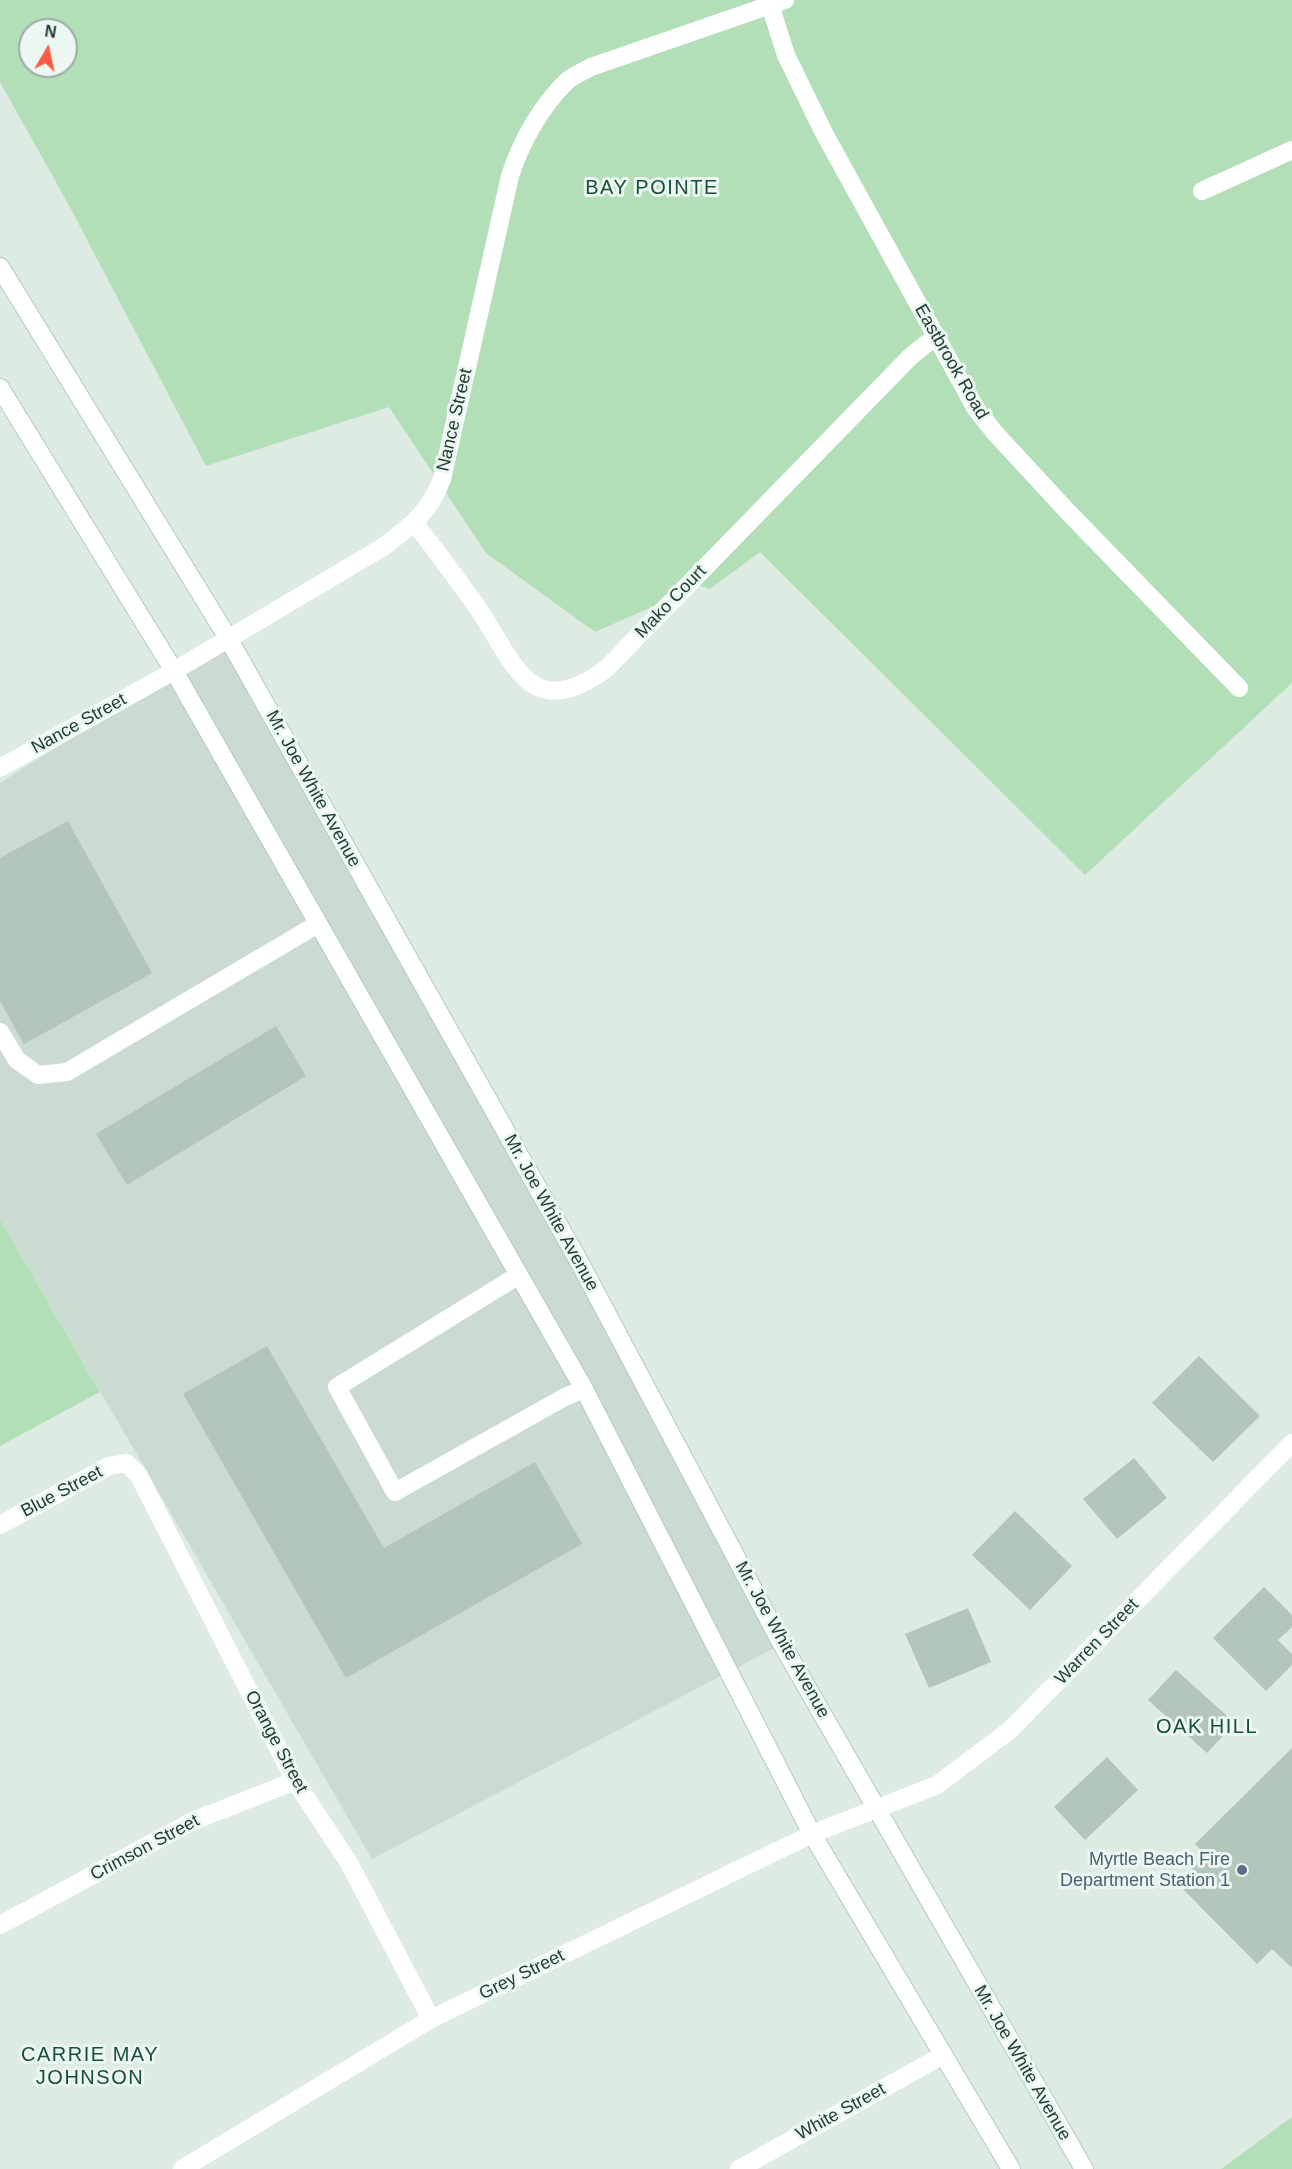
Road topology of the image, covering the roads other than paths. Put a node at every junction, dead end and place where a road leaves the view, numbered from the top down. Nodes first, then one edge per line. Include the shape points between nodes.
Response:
1 (777, 3) edge
2 (1292, 150) edge
3 (1203, 191) dead end
4 (0, 267) edge
5 (935, 337) junction
6 (0, 388) edge
7 (415, 523) junction
8 (228, 638) junction
9 (174, 671) junction
10 (1239, 688) dead end
11 (0, 768) edge
12 (318, 924) junction
13 (0, 1032) edge
14 (519, 1275) junction
15 (584, 1389) junction
16 (1292, 1443) edge
17 (126, 1463) joint
18 (0, 1525) edge
19 (295, 1781) junction
20 (878, 1809) junction
21 (812, 1834) junction
22 (0, 1925) edge
23 (431, 2019) junction
24 (943, 2055) junction
25 (182, 2169) edge
26 (739, 2169) edge
27 (1011, 2169) edge
28 (1084, 2169) edge

1 - 5 street, Eastbrook Road via 786,55
1 - 7 street, Nance Street via 591,67 569,79 542,112 510,176 442,479 435,499
2 - 3 street
4 - 8 street, Mr. Joe White Avenue
5 - 7 street, Mako Court via 905,362 606,669 571,689 546,689 521,676 477,606
5 - 10 street, Eastbrook Road via 976,409 995,433
6 - 9 street
7 - 8 street, Nance Street via 383,547
8 - 9 street, Nance Street
8 - 20 street, Mr. Joe White Avenue via 581,1265 782,1644
9 - 11 street, Nance Street
9 - 12 street
12 - 13 street via 67,1072 38,1075 16,1060
12 - 14 street
14 - 15 street
14 - 15 street via 337,1387 395,1492
15 - 21 street
16 - 20 street, Warren Street via 1010,1730 937,1785
17 - 18 street, Blue Street via 109,1466
17 - 19 street, Orange Street via 138,1474
19 - 22 street, Crimson Street via 193,1821
19 - 23 street, Orange Street via 349,1863
20 - 21 street, Grey Street
20 - 28 street, Mr. Joe White Avenue
21 - 23 street, Grey Street
21 - 24 street
23 - 25 street, Grey Street
24 - 26 street, White Street
24 - 27 street

